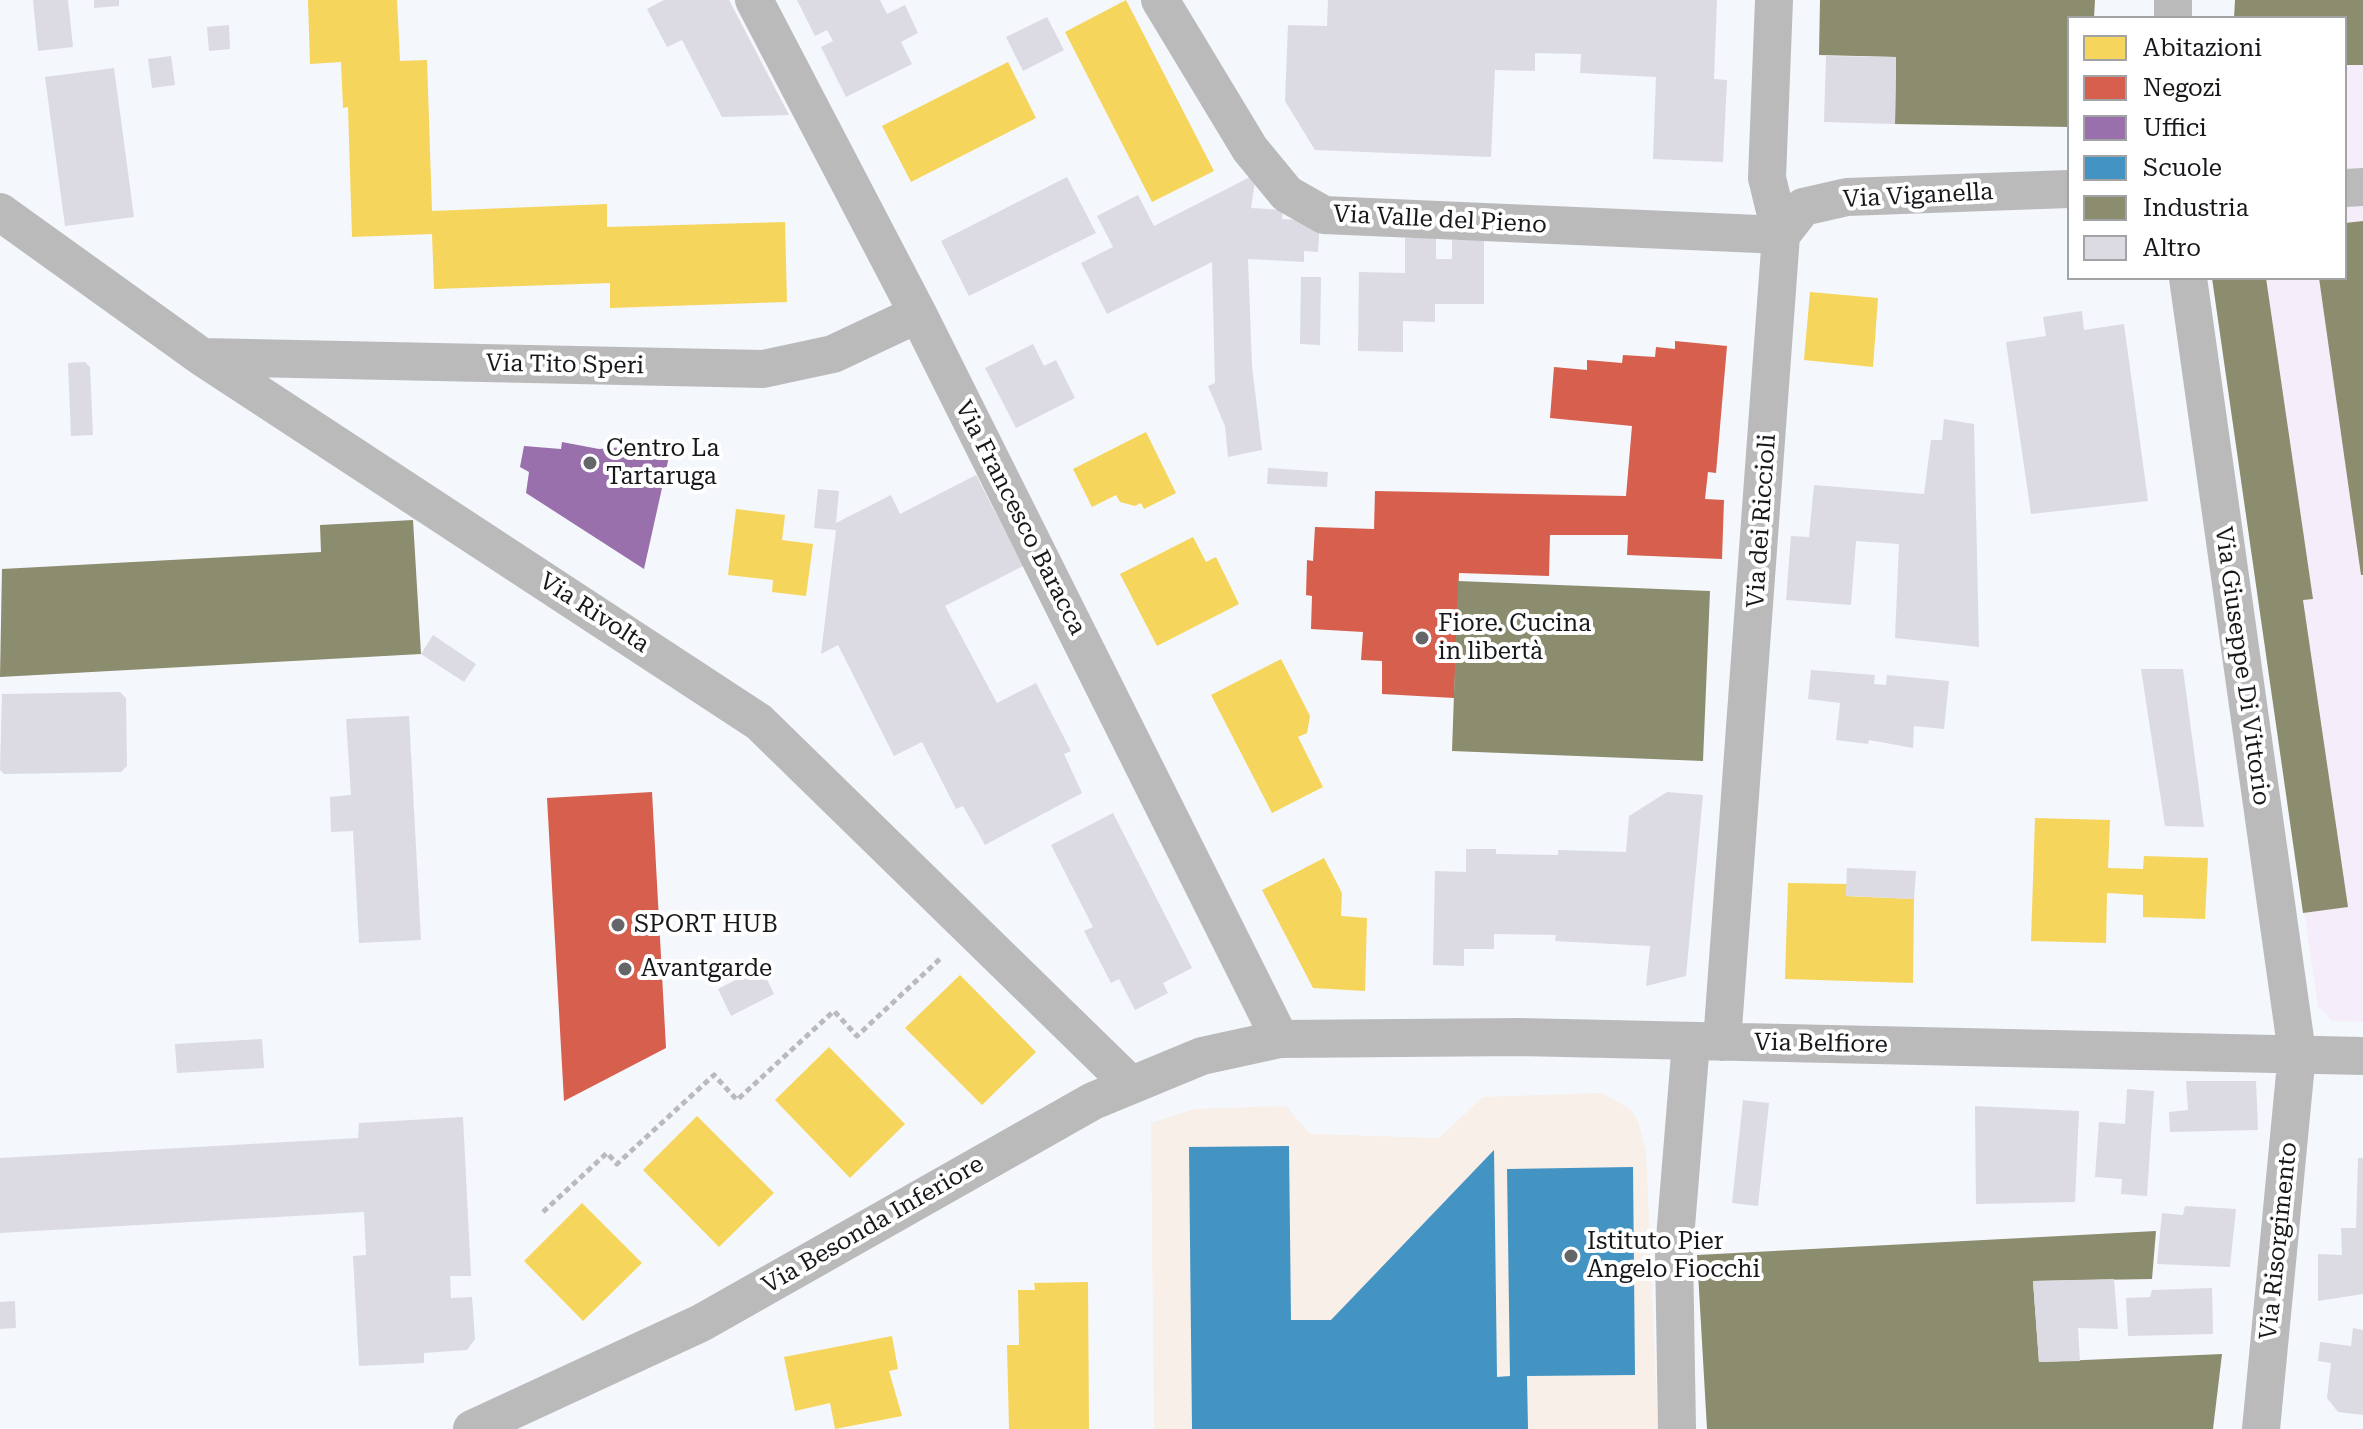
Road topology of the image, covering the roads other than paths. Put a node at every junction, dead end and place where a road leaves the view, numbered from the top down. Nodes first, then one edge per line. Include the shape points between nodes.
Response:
1 (754, 0) edge
2 (1160, 0) edge
3 (1774, 0) edge
4 (2067, 189) edge
5 (0, 212) edge
6 (1781, 235) junction
7 (2188, 280) edge
8 (918, 314) junction
9 (202, 357) junction
10 (1280, 1039) junction
11 (1707, 1042) junction
12 (2297, 1053) junction
13 (2363, 1056) edge
14 (1130, 1084) junction
15 (472, 1429) edge
16 (1677, 1429) edge
17 (2261, 1429) edge

1 - 8 street, Via Francesco Baracca
2 - 6 street, Via Valle del Pieno via 1250,149 1287,194 1324,215
3 - 6 street, Via dei Riccioli via 1767,178
4 - 6 street, Via Viganella via 1847,197 1803,207
5 - 9 street, Via Rivolta
6 - 11 street, Via dei Riccioli
7 - 12 street, Via Giuseppe Di Vittorio
8 - 9 street, Via Tito Speri via 833,354 763,369
8 - 10 street, Via Francesco Baracca
9 - 14 street, Via Rivolta via 759,722
10 - 11 street, Via Belfiore
10 - 14 street, Via Besonda Inferiore via 1202,1056
11 - 12 street, Via Belfiore
11 - 16 street, Via dei Riccioli via 1674,1251
12 - 13 street, Via Belfiore
12 - 17 street, Via Risorgimento
14 - 15 street, Via Besonda Inferiore via 701,1323

